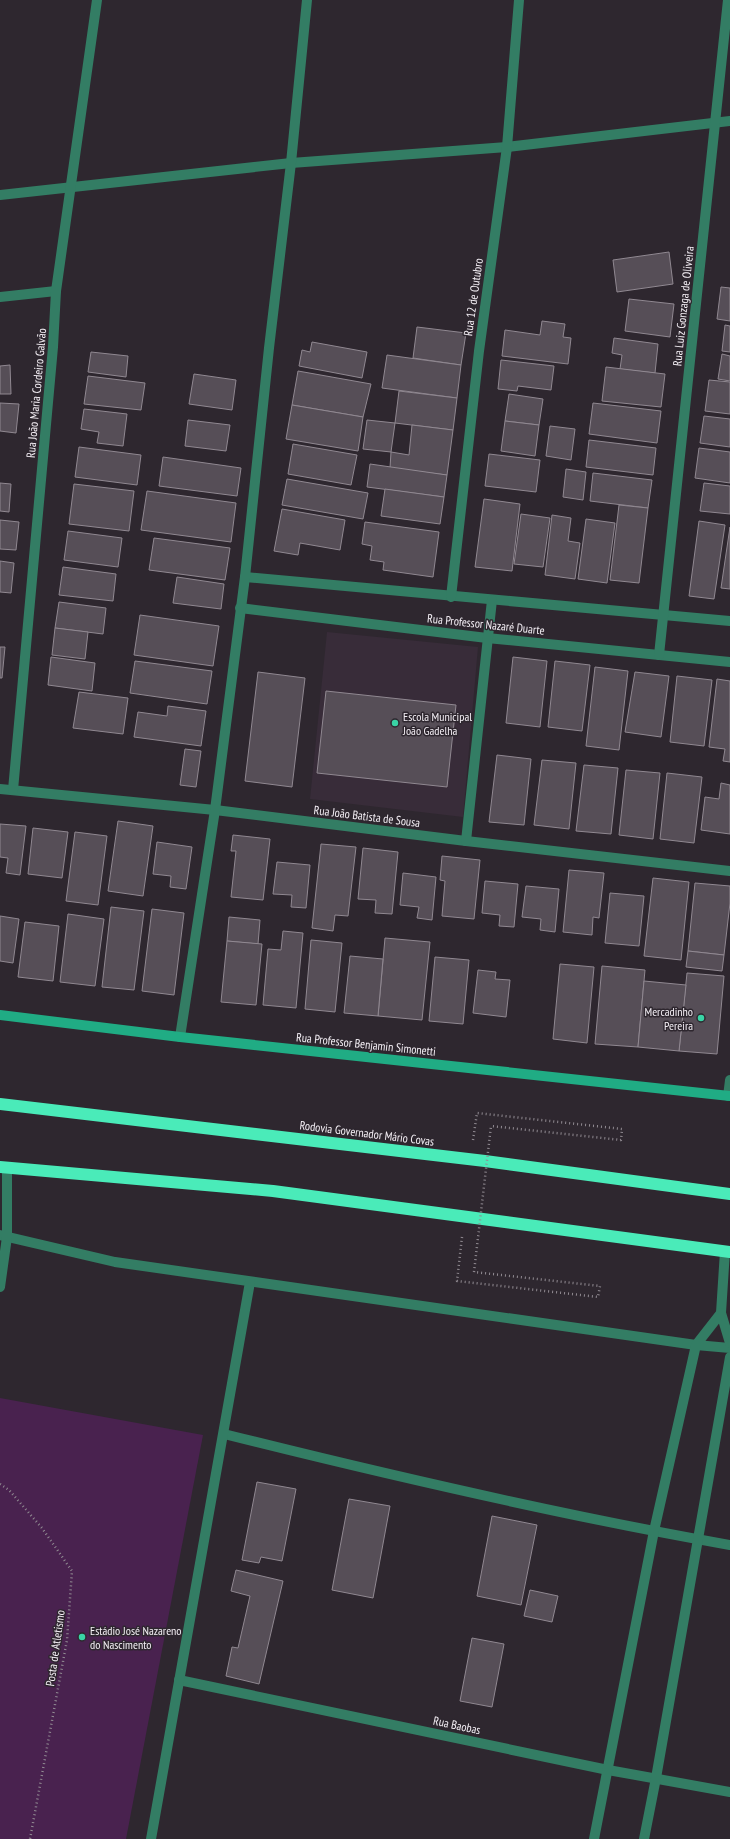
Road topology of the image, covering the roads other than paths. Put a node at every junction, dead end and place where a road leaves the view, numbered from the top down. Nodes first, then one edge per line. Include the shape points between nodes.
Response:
1 (97, 0) edge
2 (307, 0) edge
3 (519, 0) edge
4 (728, 0) edge
5 (730, 121) edge
6 (716, 124) junction
7 (507, 147) junction
8 (291, 163) junction
9 (71, 188) junction
10 (0, 195) edge
11 (56, 291) junction
12 (0, 297) edge
13 (245, 577) junction
14 (451, 597) junction
15 (492, 600) junction
16 (240, 608) junction
17 (662, 614) junction
18 (730, 620) edge
19 (487, 638) junction
20 (659, 655) junction
21 (730, 662) edge
22 (0, 788) edge
23 (13, 790) junction
24 (214, 810) junction
25 (466, 842) junction
26 (730, 871) edge
27 (0, 1015) edge
28 (180, 1037) junction
29 (730, 1080) edge
30 (729, 1096) edge
31 (0, 1104) edge
32 (4, 1167) edge
33 (730, 1194) edge
34 (3, 1236) edge
35 (728, 1251) edge
36 (250, 1282) junction
37 (0, 1287) edge
38 (721, 1313) junction
39 (730, 1343) edge
40 (696, 1345) junction
41 (730, 1348) edge
42 (730, 1357) edge
43 (224, 1434) junction
44 (654, 1531) junction
45 (698, 1539) junction
46 (730, 1545) edge
47 (179, 1680) junction
48 (608, 1770) junction
49 (656, 1778) junction
50 (730, 1792) edge
51 (150, 1839) edge
52 (594, 1839) edge
53 (644, 1839) edge

1 - 9 street, Rua João Maria Cordeiro Galvão
2 - 8 street
3 - 7 street, Rua 12 de Outubro
4 - 6 street, Rua Luiz Gonzaga de Oliveira
5 - 6 street
6 - 7 street
6 - 17 street, Rua Luiz Gonzaga de Oliveira
7 - 8 street
7 - 14 street, Rua 12 de Outubro via 479,351
8 - 9 street
8 - 13 street
9 - 10 street
9 - 11 street, Rua João Maria Cordeiro Galvão
11 - 12 street
11 - 23 street, Rua João Maria Cordeiro Galvão
13 - 14 street, Rua Professor Nazaré Duarte
13 - 16 street
14 - 15 street, Rua Professor Nazaré Duarte
15 - 17 street, Rua Professor Nazaré Duarte
15 - 19 street
16 - 19 street, Rua Professor Nazaré Duarte
16 - 24 street
17 - 18 street, Rua Professor Nazaré Duarte
17 - 20 street, Rua Luiz Gonzaga de Oliveira
19 - 20 street, Rua Professor Nazaré Duarte
19 - 25 street
20 - 21 street, Rua Professor Nazaré Duarte
22 - 23 street, Rua João Batista de Sousa
23 - 24 street, Rua João Batista de Sousa
24 - 25 street, Rua João Batista de Sousa
24 - 28 street
25 - 26 street, Rua João Batista de Sousa
27 - 28 main road, Rua Professor Benjamin Simonetti
28 - 30 main road, Rua Professor Benjamin Simonetti
29 - 30 street
31 - 33 highway, Rodovia Governador Mário Covas via 471,1159
32 - 34 street
32 - 35 highway via 273,1191
34 - 36 street via 115,1262
34 - 37 street
35 - 38 street
36 - 40 street
36 - 43 street
38 - 39 street
38 - 40 street
40 - 41 street
40 - 44 street
42 - 45 street
43 - 44 street via 437,1487
43 - 47 street
44 - 45 street
44 - 48 street
45 - 46 street
45 - 49 street
47 - 48 street, Rua Baobas
47 - 51 street
48 - 49 street, Rua Baobas
48 - 52 street
49 - 50 street, Rua Baobas
49 - 53 street

